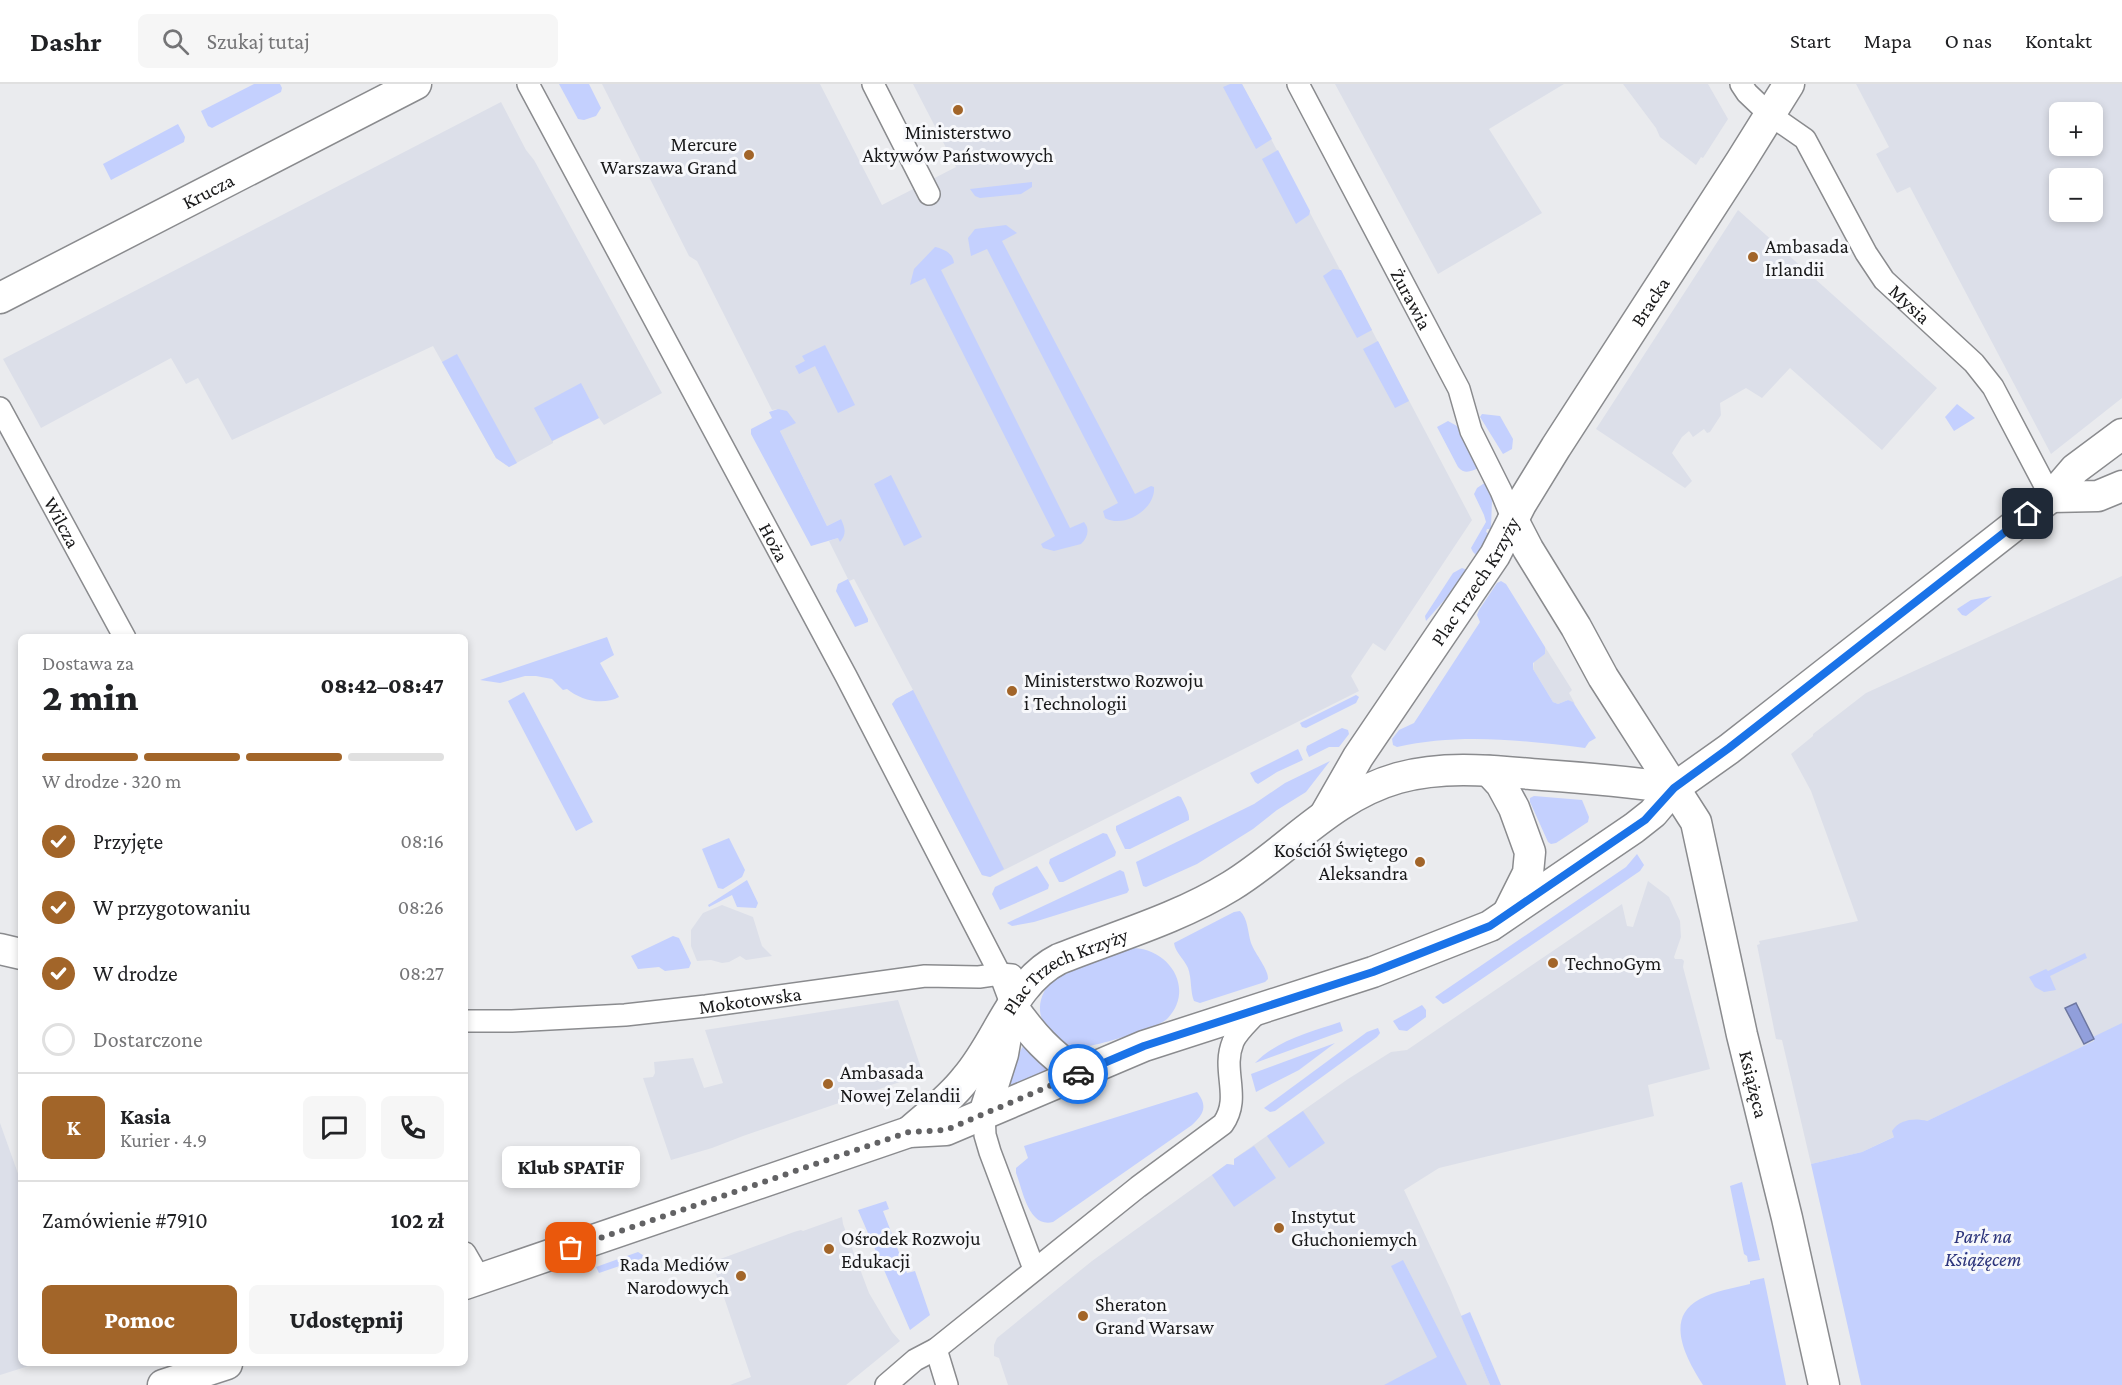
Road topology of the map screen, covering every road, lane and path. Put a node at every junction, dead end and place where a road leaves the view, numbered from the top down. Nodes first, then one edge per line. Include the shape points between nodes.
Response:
1 (416, 84) edge
2 (528, 84) edge
3 (873, 84) edge
4 (1298, 84) edge
5 (1741, 84) edge
6 (1789, 84) edge
7 (1769, 114) junction
8 (929, 194) dead end
9 (0, 298) edge
10 (0, 408) edge
11 (2122, 434) edge
12 (2122, 486) edge
13 (2051, 497) junction
14 (1513, 520) junction
15 (123, 634) edge
16 (1489, 771) junction
17 (1674, 788) junction
18 (1326, 814) junction
19 (1507, 916) junction
20 (0, 949) edge
21 (18, 953) edge
22 (1000, 974) junction
23 (1034, 977) junction
24 (1012, 1006) junction
25 (1261, 1008) junction
26 (468, 1021) edge
27 (1079, 1074) junction
28 (984, 1114) junction
29 (909, 1132) junction
30 (468, 1265) edge
31 (1034, 1269) junction
32 (472, 1281) edge
33 (936, 1349) junction
34 (221, 1366) edge
35 (163, 1385) edge
36 (886, 1385) edge
37 (947, 1385) edge
38 (1824, 1385) edge

1 - 9 street, Krucza
2 - 22 street, Hoża via 846,676
3 - 8 street
4 - 14 street, Żurawia via 1459,389 1471,431
5 - 7 street, Mysia
6 - 7 street, Bracka
7 - 13 street, Mysia via 1810,145 1877,272 1974,363 1993,387
7 - 14 street, Bracka
10 - 15 street, Wilcza
11 - 13 street via 2075,469
12 - 13 street via 2098,496
13 - 17 street
14 - 17 street, Plac Trzech Krzyży via 1603,677
14 - 18 street, Plac Trzech Krzyży via 1495,555 1358,757
16 - 17 street, Plac Trzech Krzyży
16 - 18 street, Plac Trzech Krzyży via 1452,769 1399,778 1362,792
16 - 19 street via 1514,808 1530,852 1528,873
17 - 19 street via 1645,820
17 - 38 street, Książęca via 1696,822 1700,836
18 - 23 street, Plac Trzech Krzyży via 1215,896 1176,915 1059,959
19 - 25 street via 1412,958
20 - 21 street
22 - 23 street, Mokotowska
22 - 24 street, Hoża
22 - 26 street, Mokotowska via 925,976 625,1015
23 - 24 street, Plac Trzech Krzyży
24 - 27 street via 1049,1053
24 - 28 street via 1003,1054
24 - 29 street, Plac Trzech Krzyży via 967,1078
25 - 27 street via 1149,1044
25 - 31 street via 1233,1041 1229,1060 1232,1105 1223,1125
27 - 28 street
28 - 29 street via 946,1130
28 - 31 street via 990,1152
29 - 32 street
30 - 32 street
31 - 33 street
33 - 36 street via 915,1360
33 - 37 street
34 - 35 street

